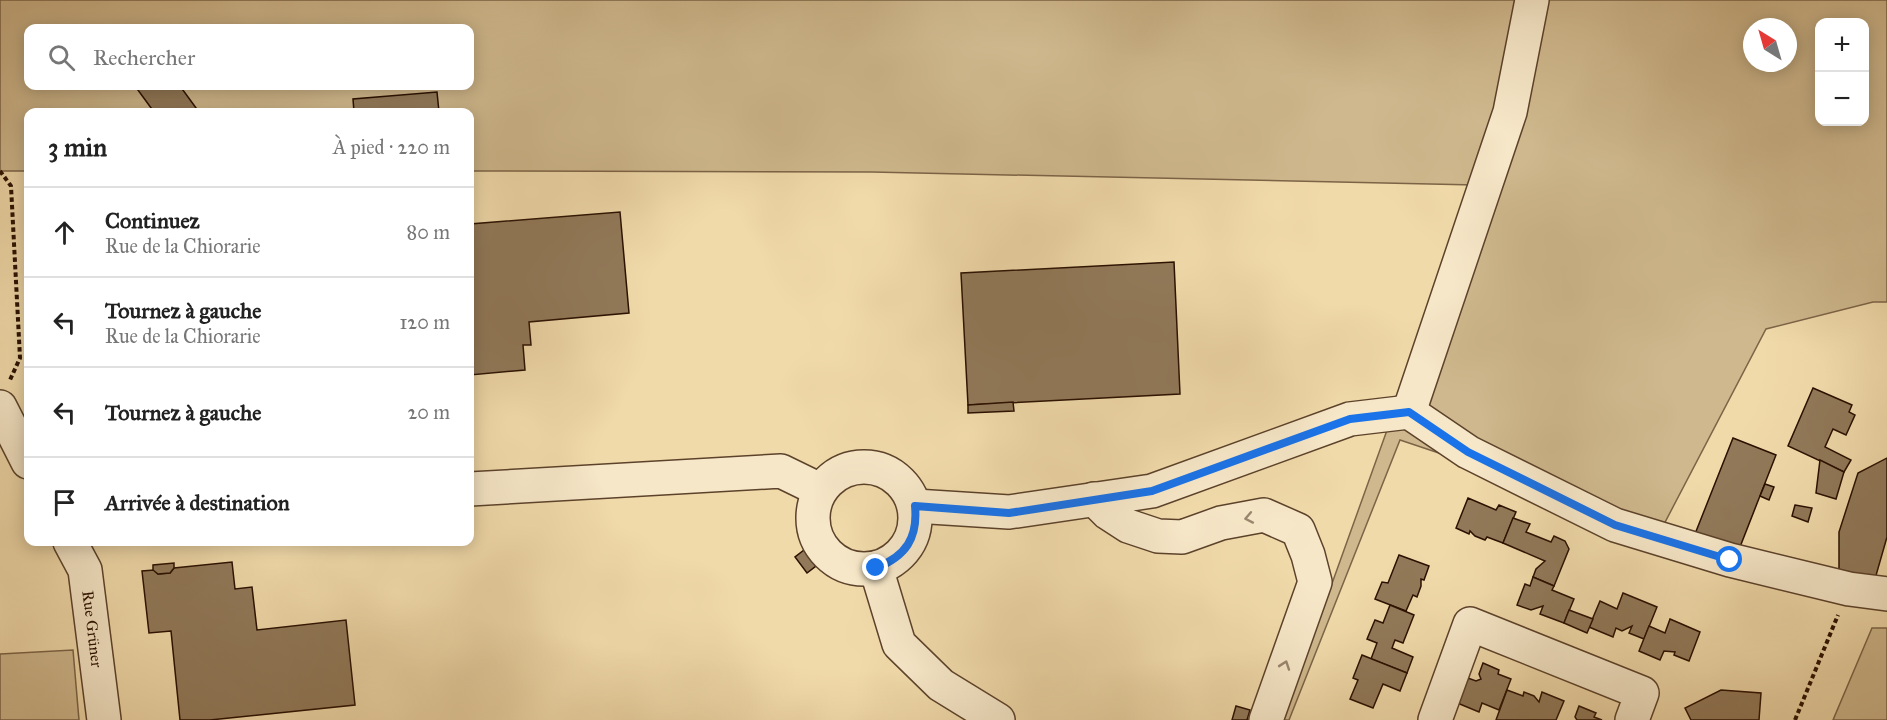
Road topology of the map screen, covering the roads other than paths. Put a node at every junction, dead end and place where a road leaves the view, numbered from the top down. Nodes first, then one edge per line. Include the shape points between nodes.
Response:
1 (1532, 0) edge
2 (2, 398) edge
3 (1409, 412) junction
4 (24, 452) edge
5 (474, 489) edge
6 (820, 490) junction
7 (1094, 499) junction
8 (915, 506) junction
9 (72, 546) edge
10 (98, 546) edge
11 (876, 568) junction
12 (85, 570) junction
13 (1887, 594) edge
14 (104, 720) edge
15 (998, 720) edge
16 (1266, 720) edge
17 (1435, 720) edge
18 (1632, 720) edge

1 - 3 street via 1510,112
2 - 4 street
3 - 7 street via 1350,419 1152,491
3 - 13 street via 1468,452 1615,525 1730,560 1849,589
5 - 6 street via 781,471
6 - 8 street via 847,469 882,469 909,490
6 - 11 street via 813,524 828,555 859,569
7 - 8 street via 1009,513
16 -> 7 street via 1315,582 1298,530 1264,515 1221,523 1182,537 1158,536 1128,526
8 - 11 street via 916,522 908,545 891,562
9 - 12 street, Rue Grüner
10 - 12 street
11 - 15 street via 899,644 941,685
12 - 14 street, Rue Grüner
17 - 18 street via 1470,624 1642,693

